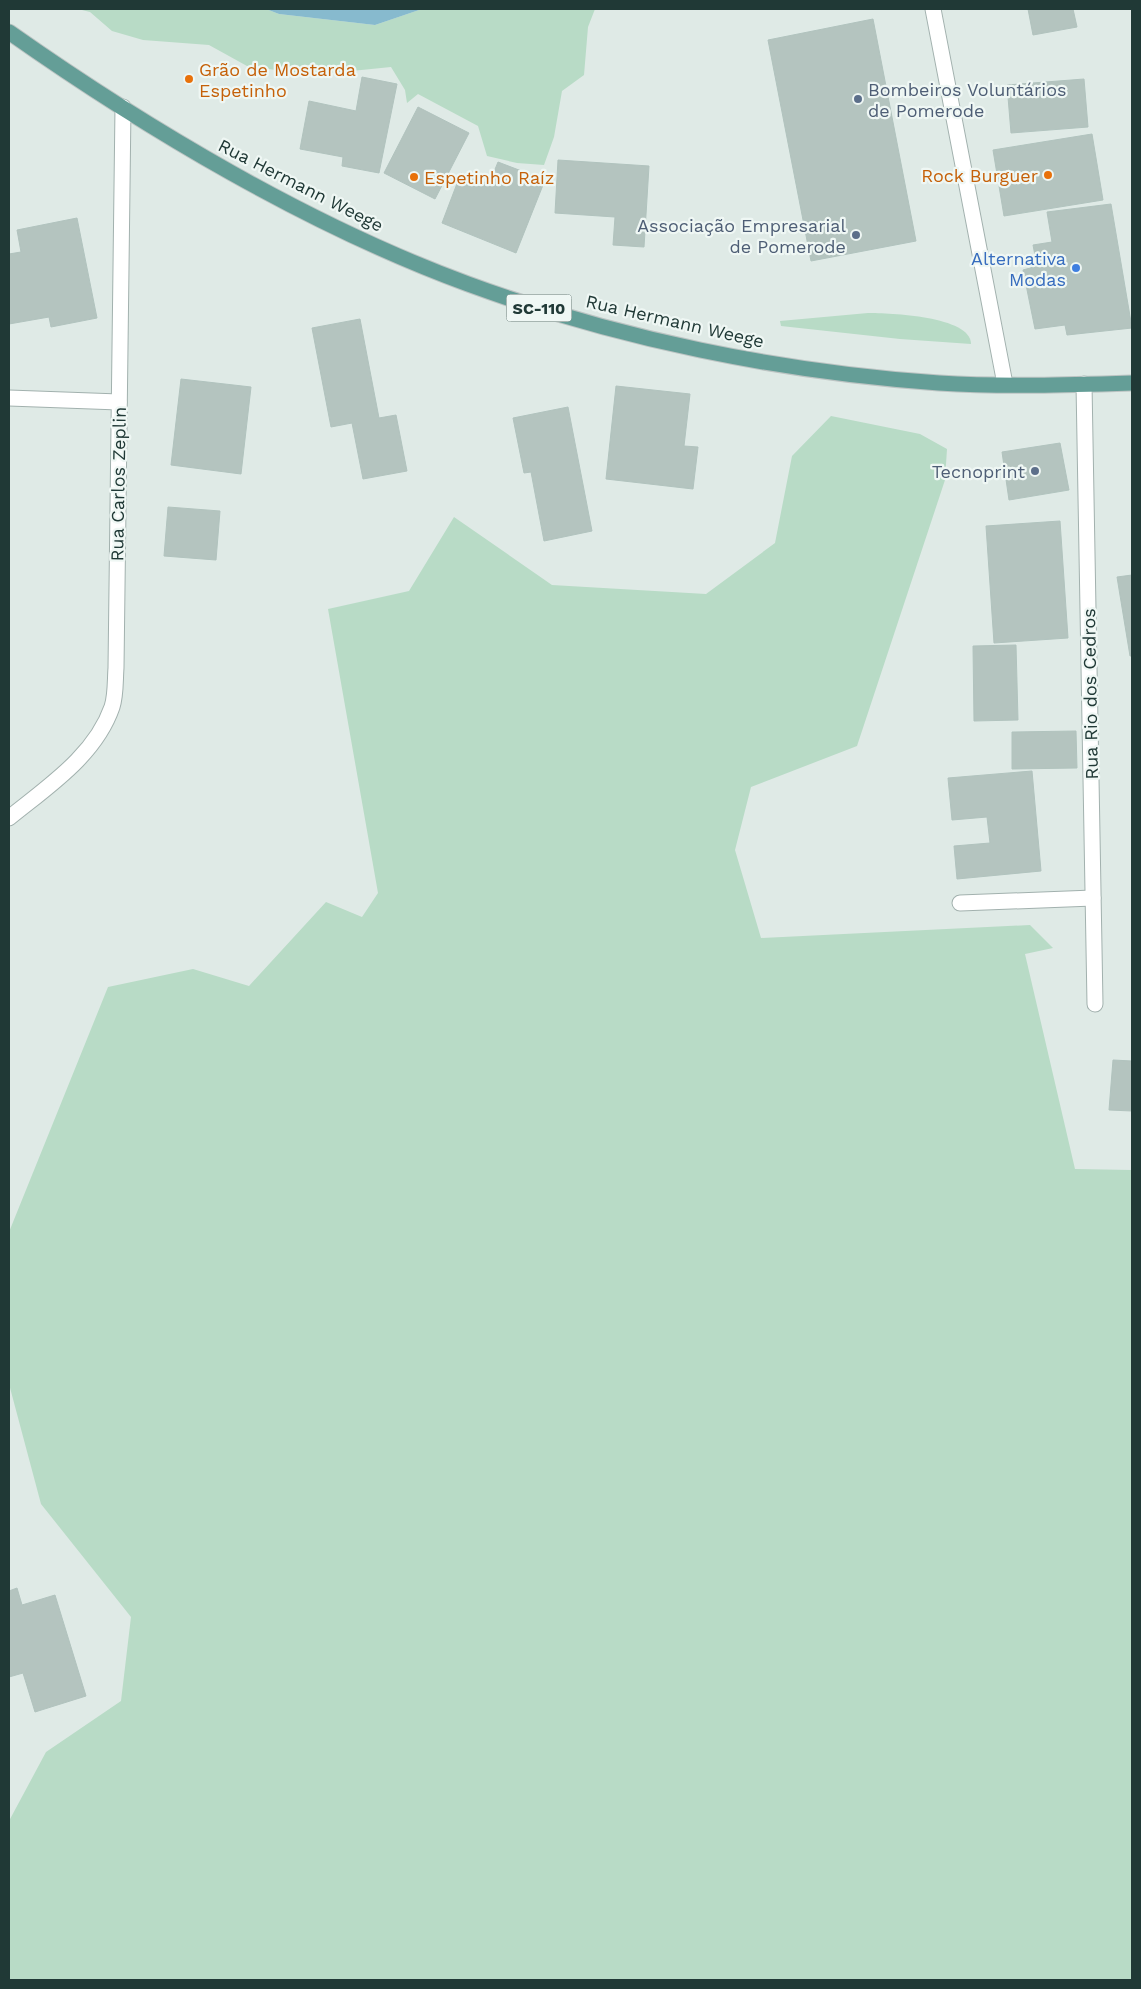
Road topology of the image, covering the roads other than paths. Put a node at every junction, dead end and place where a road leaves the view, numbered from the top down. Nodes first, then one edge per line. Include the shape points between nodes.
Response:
1 (934, 9) edge
2 (9, 32) edge
3 (123, 107) junction
4 (1132, 383) edge
5 (1005, 384) junction
6 (1084, 384) junction
7 (9, 398) edge
8 (119, 402) junction
9 (9, 818) edge
10 (1094, 898) junction
11 (960, 903) dead end
12 (1095, 1004) dead end

1 - 5 street
2 - 3 main road, Rua Hermann Weege / SC-110
3 - 5 main road, Rua Hermann Weege / SC-110 via 281,199 372,243 467,284 546,310 617,331 710,352 940,383
3 - 8 street, Rua Carlos Zeplin
4 - 6 main road, Rua Hermann Weege / SC-110
5 - 6 main road, Rua Hermann Weege / SC-110
6 - 10 street, Rua Rio dos Cedros
7 - 8 street
8 - 9 street, Rua Carlos Zeplin via 116,668 112,706 97,737 70,768
10 - 11 street
10 - 12 street, Rua Rio dos Cedros

